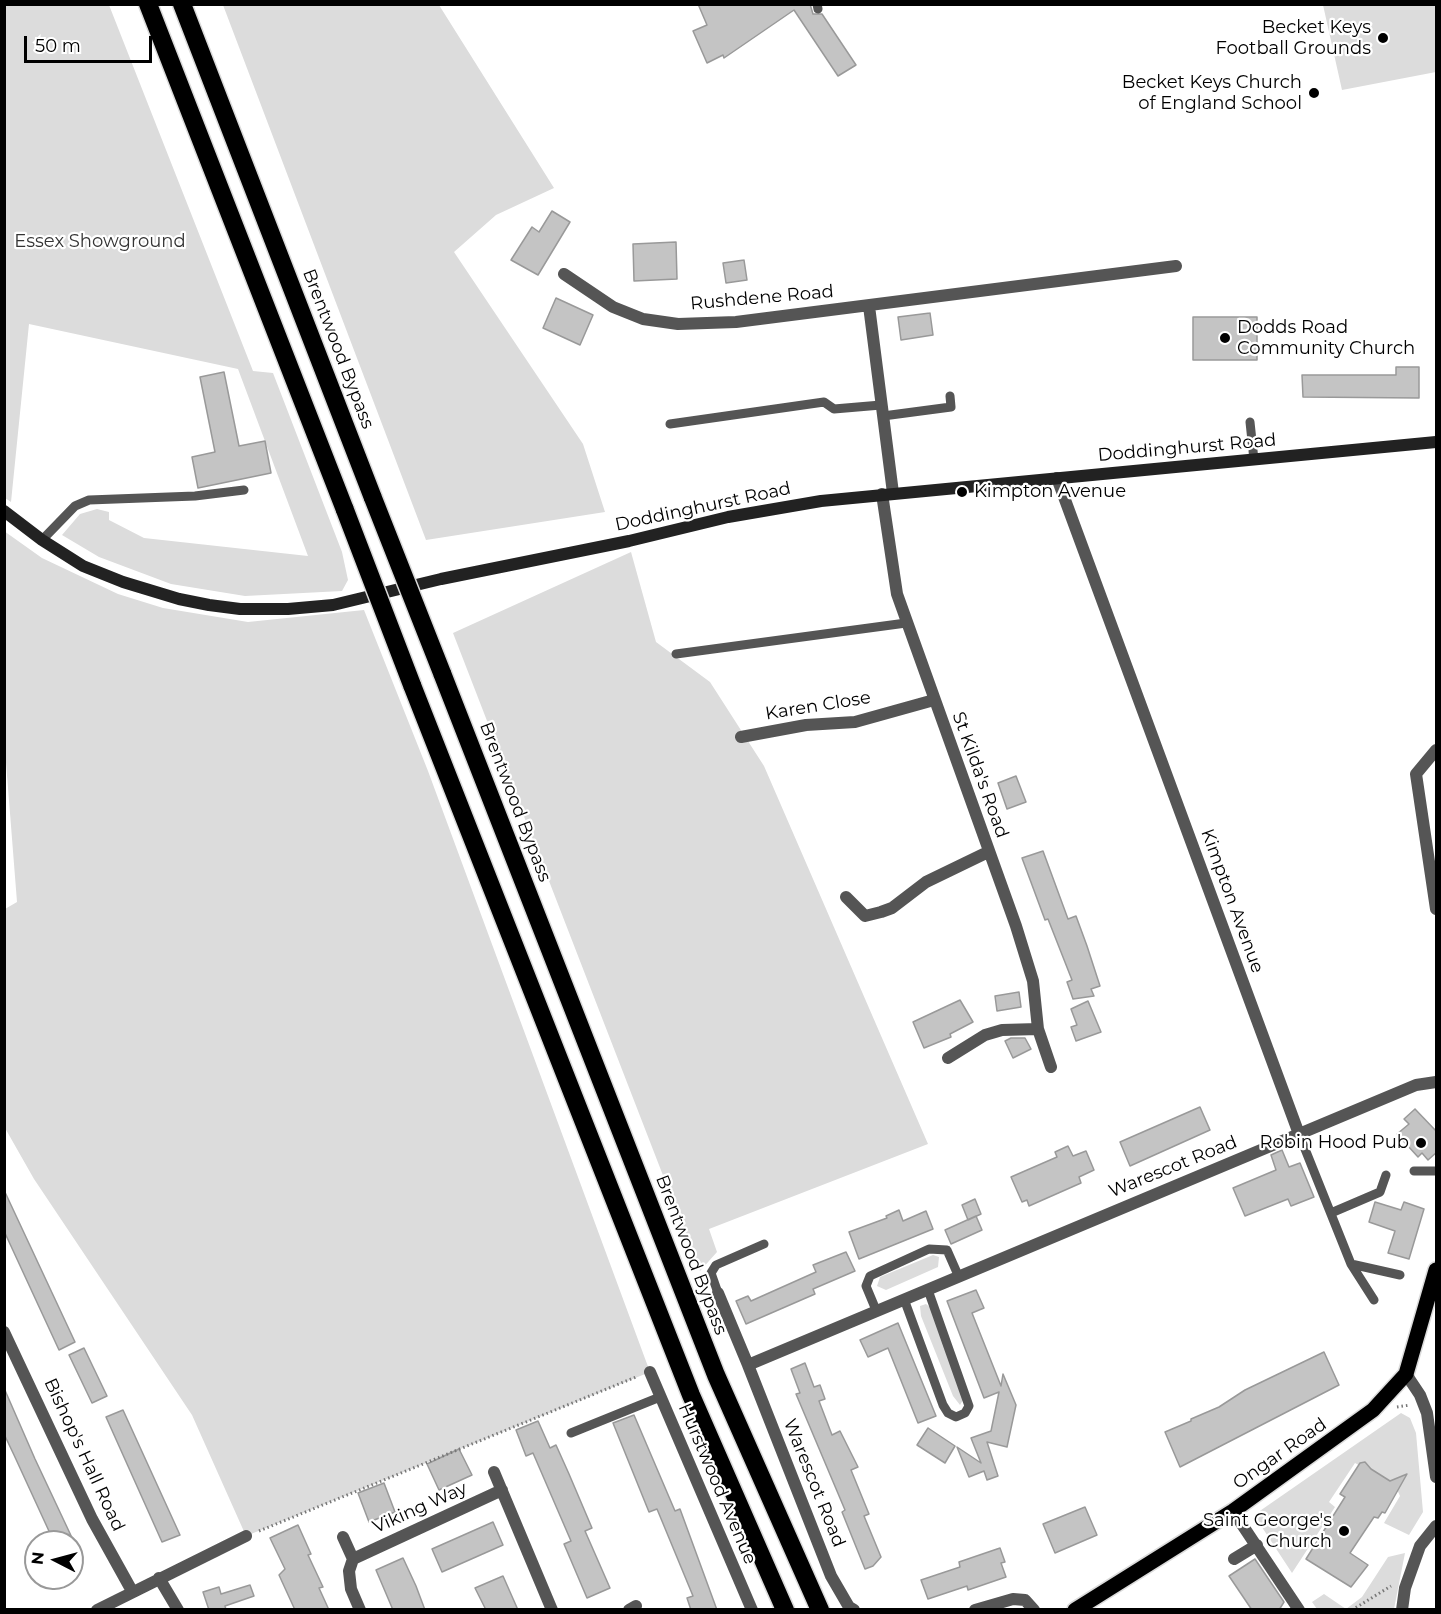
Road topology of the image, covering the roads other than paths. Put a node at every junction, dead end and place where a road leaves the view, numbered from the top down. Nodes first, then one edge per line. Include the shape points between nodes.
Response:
1 (148, 4) edge
2 (182, 4) edge
3 (1176, 266) dead end
4 (564, 274) dead end
5 (869, 306) junction
6 (950, 396) dead end
7 (882, 411) junction
8 (1250, 422) dead end
9 (670, 424) dead end
10 (1437, 442) edge
11 (1254, 460) junction
12 (1057, 478) junction
13 (244, 490) dead end
14 (888, 494) junction
15 (4, 511) edge
16 (42, 540) junction
17 (906, 623) junction
18 (676, 654) dead end
19 (934, 700) junction
20 (741, 737) dead end
21 (1437, 750) edge
22 (988, 852) junction
23 (846, 897) dead end
24 (1437, 909) edge
25 (1038, 1029) junction
26 (948, 1058) dead end
27 (1051, 1067) dead end
28 (1437, 1082) edge
29 (1299, 1134) junction
30 (1414, 1171) dead end
31 (1437, 1171) edge
32 (1386, 1175) dead end
33 (1331, 1214) junction
34 (764, 1244) dead end
35 (1351, 1264) junction
36 (1437, 1270) edge
37 (958, 1275) junction
38 (1400, 1275) dead end
39 (928, 1290) junction
40 (718, 1293) joint
41 (904, 1299) junction
42 (1374, 1300) dead end
43 (876, 1310) junction
44 (4, 1332) edge
45 (748, 1365) junction
46 (650, 1372) road end
47 (1406, 1374) junction
48 (660, 1397) junction
49 (571, 1433) dead end
50 (494, 1472) dead end
51 (1437, 1477) edge
52 (502, 1490) junction
53 (1233, 1511) junction
54 (1433, 1530) edge
55 (246, 1536) road end
56 (343, 1537) dead end
57 (1257, 1545) junction
58 (353, 1559) junction
59 (1234, 1559) dead end
60 (159, 1578) junction
61 (132, 1592) junction
62 (97, 1610) edge
63 (178, 1610) edge
64 (360, 1610) edge
65 (552, 1610) edge
66 (752, 1610) edge
67 (785, 1610) edge
68 (820, 1610) edge
69 (854, 1610) edge
70 (975, 1610) edge
71 (1034, 1610) edge
72 (1075, 1610) edge
73 (1299, 1610) edge
74 (1402, 1610) edge

1 - 67 highway, bridge via 691,1395
2 - 68 highway, Brentwood Bypass, bridge via 716,1375
3 - 5 street, Rushdene Road
4 - 5 street, Rushdene Road via 613,307 643,319 678,324 736,322
5 - 7 street
6 - 7 lane via 951,407
7 - 9 lane via 834,409 824,402
7 - 14 street
8 - 11 lane
10 - 11 street, Doddinghurst Road
11 - 12 street, Doddinghurst Road
12 - 14 street, Doddinghurst Road
12 - 29 street, Kimpton Avenue
13 - 16 lane via 89,500 75,506
14 - 16 street, Doddinghurst Road via 728,517 333,605 288,609 240,609 179,599 83,566
14 - 17 street, St Kilda's Road via 897,594
15 - 16 street, Doddinghurst Road
17 - 18 lane
17 - 19 street, St Kilda's Road
19 - 20 street, Karen Close via 855,722 806,725
19 - 22 street, St Kilda's Road
21 - 24 street via 1416,774
22 - 23 street via 926,882 892,908 880,912 864,915
22 - 25 street, St Kilda's Road via 1033,981
25 - 26 street via 1002,1030 985,1035
25 - 27 street, St Kilda's Road
28 - 29 street, Warescot Road via 1416,1085
29 - 33 lane
29 - 37 street, Warescot Road
30 - 31 lane
32 - 33 lane via 1380,1192
33 - 35 lane
34 - 40 lane via 716,1265 711,1273
35 - 38 lane
35 - 42 lane
36 - 47 main road, Ongar Road
37 - 39 street, Warescot Road
37 - 43 lane via 946,1250 929,1249 870,1276 866,1286
39 - 41 street, Warescot Road
39 - 41 lane via 969,1406 956,1417 943,1405
40 - 45 street, Warescot Road
41 - 43 street, Warescot Road
43 - 45 street, Warescot Road
44 - 61 street, Bishop's Hall Road via 92,1519
45 - 69 street, Warescot Road via 831,1575
46 - 48 street, Hurstwood Avenue
47 - 51 street via 1427,1413
47 - 53 main road, Ongar Road via 1348,1430
48 - 49 lane
48 - 66 street, Hurstwood Avenue
50 - 52 street
52 - 58 street, Viking Way
52 - 65 street
53 - 57 street
53 - 72 main road, Ongar Road
54 - 74 street via 1420,1546
55 - 60 street
56 - 58 street
57 - 59 street
57 - 73 street
58 - 64 street via 349,1571 351,1589
60 - 61 street
60 - 63 street
61 - 62 street
70 - 71 street via 1012,1599 1025,1600

